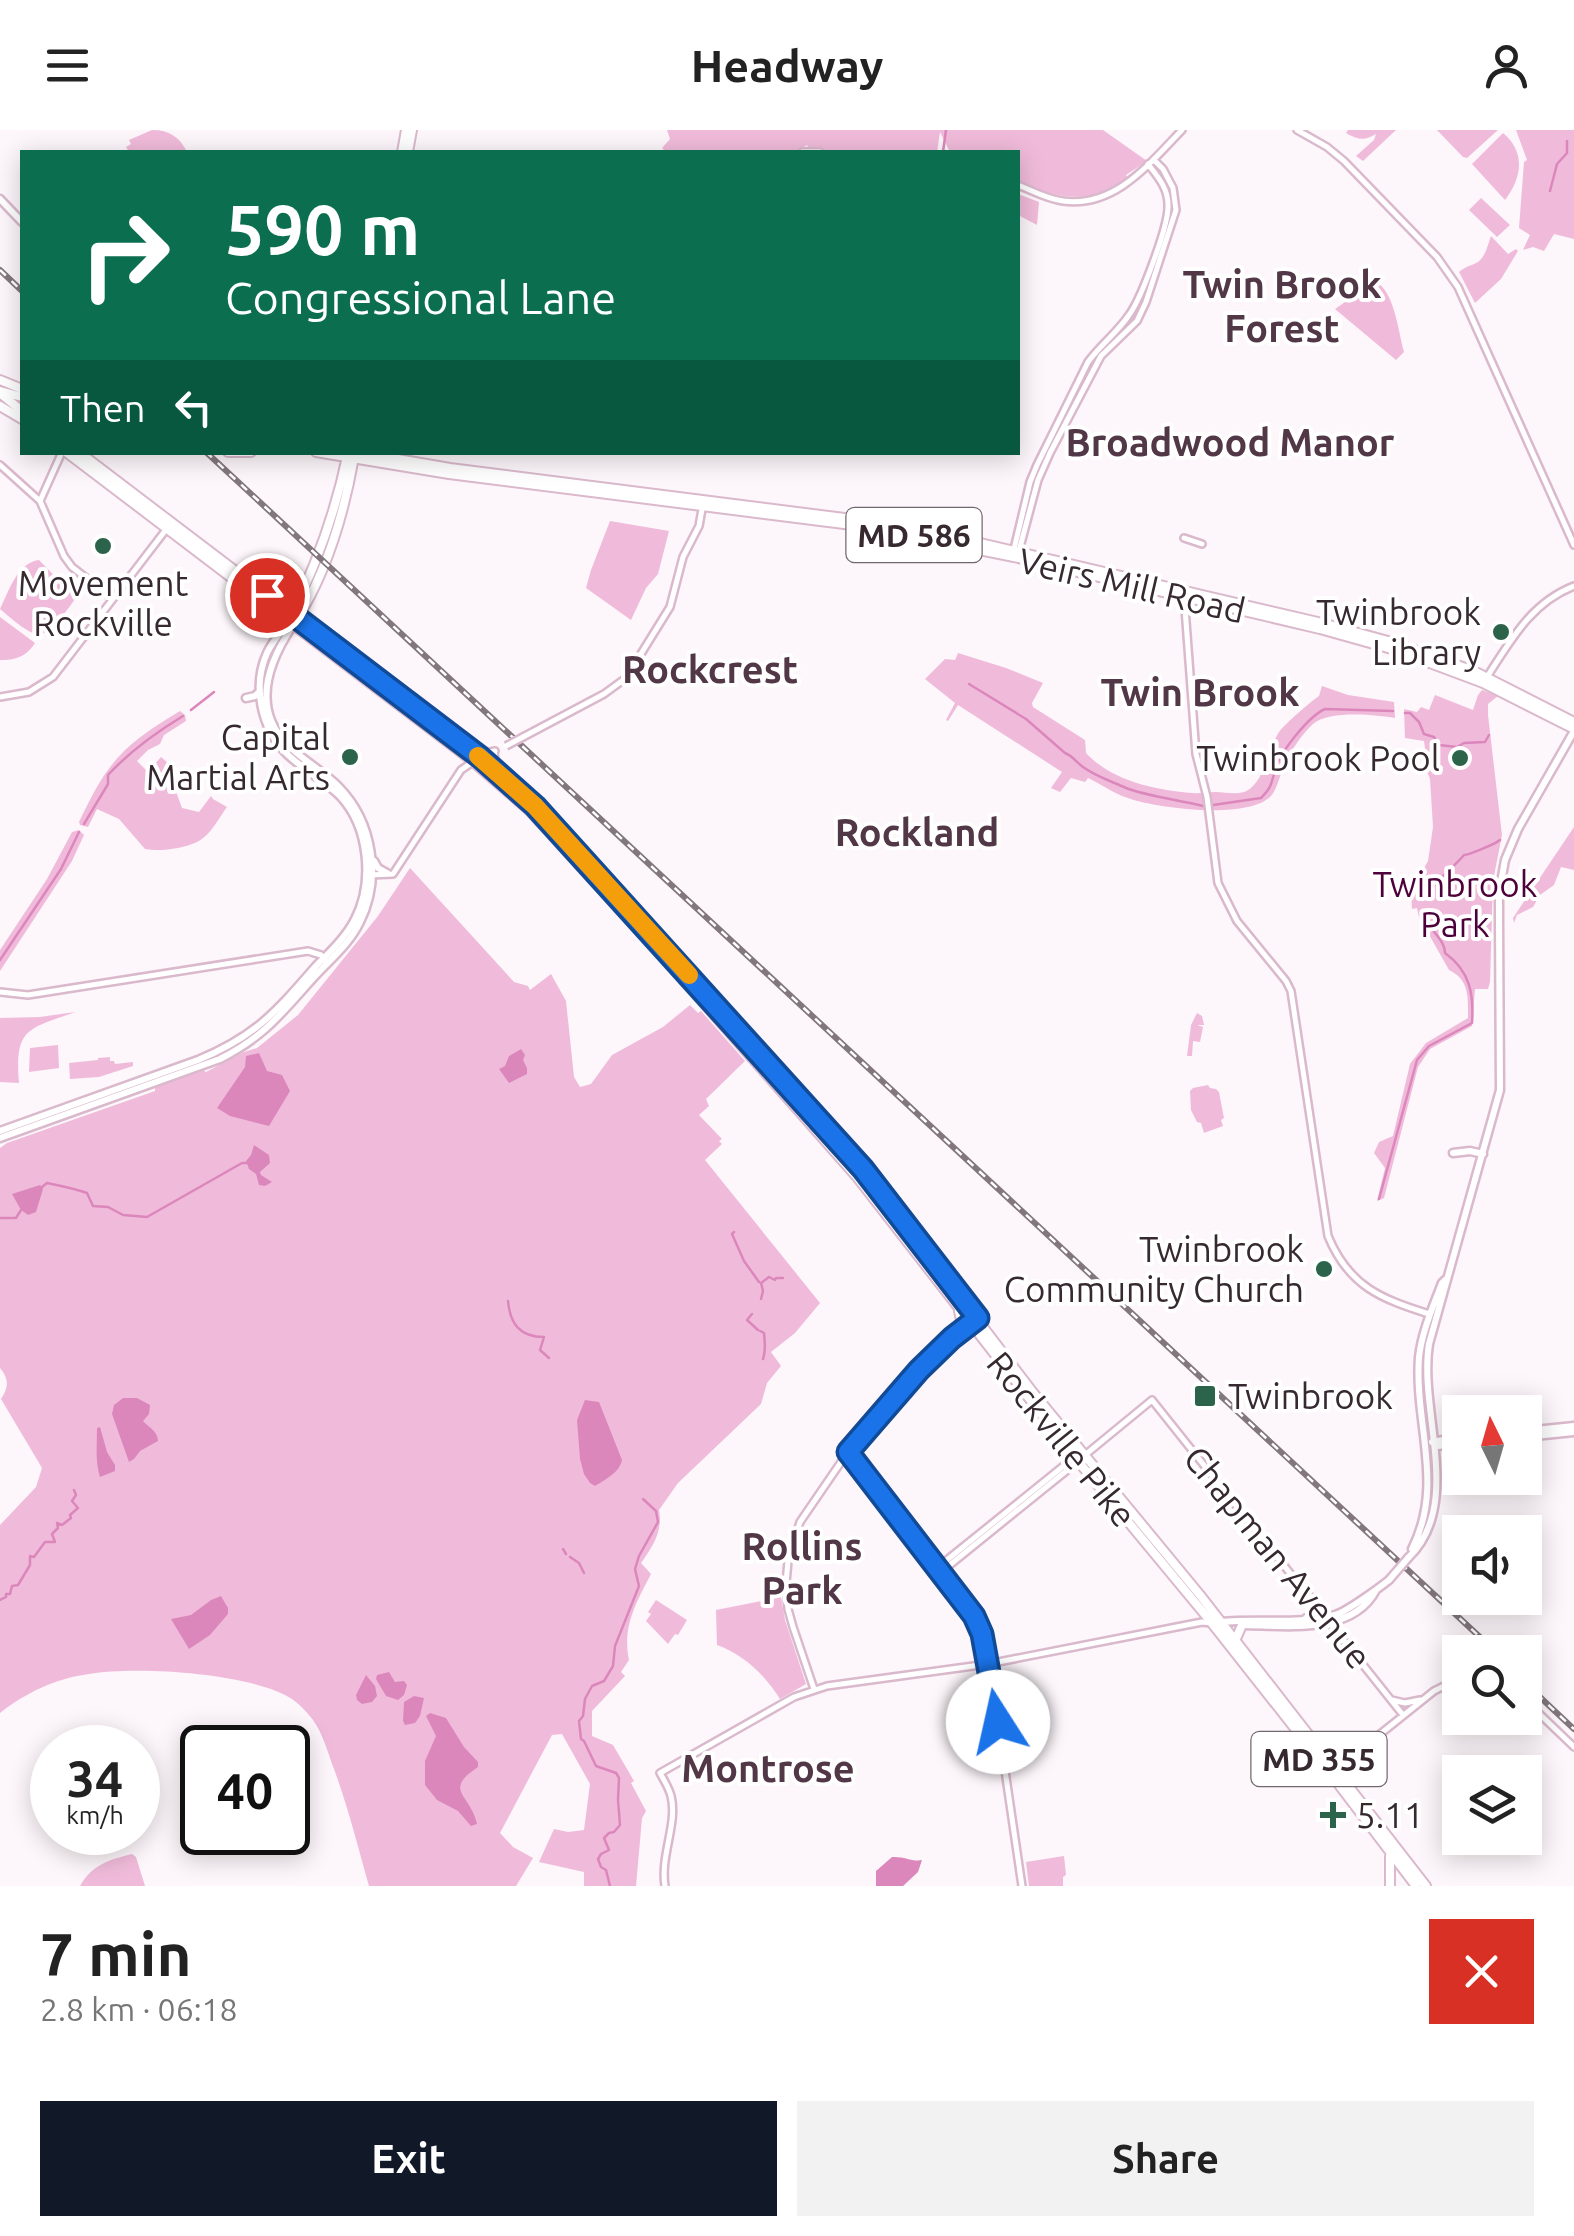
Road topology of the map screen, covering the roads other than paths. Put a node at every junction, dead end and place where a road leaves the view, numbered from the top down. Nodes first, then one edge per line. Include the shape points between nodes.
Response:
1 (1182, 130) edge
2 (1297, 130) edge
3 (1151, 162) junction
4 (1020, 187) edge
5 (0, 199) edge
6 (20, 220) edge
7 (0, 392) edge
8 (20, 409) edge
9 (20, 417) edge
10 (63, 455) edge
11 (68, 455) edge
12 (83, 455) edge
13 (352, 455) edge
14 (377, 455) edge
15 (0, 465) edge
16 (40, 501) junction
17 (703, 503) junction
18 (169, 525) junction
19 (1197, 534) dead end
20 (1202, 544) dead end
21 (1574, 545) edge
22 (1015, 554) junction
23 (1574, 586) edge
24 (1184, 594) junction
25 (113, 599) junction
26 (293, 620) junction
27 (1485, 680) junction
28 (260, 691) junction
29 (0, 697) edge
30 (246, 698) dead end
31 (1574, 727) edge
32 (494, 753) junction
33 (477, 760) junction
34 (496, 772) junction
35 (371, 856) junction
36 (369, 873) junction
37 (389, 873) junction
38 (371, 886) junction
39 (326, 961) junction
40 (698, 991) junction
41 (0, 992) edge
42 (0, 1134) edge
43 (1457, 1150) dead end
44 (1483, 1153) junction
45 (958, 1306) junction
46 (1434, 1315) junction
47 (973, 1320) junction
48 (955, 1334) junction
49 (1574, 1429) edge
50 (1542, 1432) edge
51 (1442, 1439) edge
52 (1429, 1442) junction
53 (848, 1452) junction
54 (1081, 1457) junction
55 (1151, 1543) junction
56 (939, 1570) junction
57 (1310, 1597) junction
58 (1305, 1619) junction
59 (1328, 1620) junction
60 (1216, 1622) junction
61 (1242, 1626) junction
62 (1235, 1640) junction
63 (988, 1664) junction
64 (1442, 1686) edge
65 (814, 1689) junction
66 (1423, 1699) junction
67 (1392, 1700) junction
68 (1404, 1715) junction
69 (1542, 1716) edge
70 (1574, 1746) edge
71 (1334, 1771) junction
72 (1381, 1834) dead end
73 (1390, 1851) junction
74 (666, 1886) edge
75 (1022, 1886) edge
76 (1390, 1886) edge
77 (1423, 1886) edge

1 - 3 street
2 - 21 street via 1338,155 1444,265
3 - 4 street via 1110,195 1088,201 1061,201
3 - 22 street via 1173,188 1176,210 1146,302 1102,356 1059,436
5 - 6 main road
7 - 8 main road
7 - 9 main road
10 - 16 street
11 - 18 main road, Rockville Pike / MD 355
12 - 18 main road, Rockville Pike / MD 355
13 - 17 main road, Veirs Mill Road / MD 586 via 449,474
13 - 26 main road
14 - 17 main road, Veirs Mill Road / MD 586
15 - 16 street
16 - 25 street via 72,567
17 - 22 main road, Veirs Mill Road / MD 586
17 - 32 street, bridge via 670,608 630,671 604,694
18 - 25 street
18 - 26 main road, Rockville Pike / MD 355
19 - 20 street via 1184,538
22 - 24 main road, Veirs Mill Road / MD 586
23 - 27 street via 1526,618
24 - 27 main road, Veirs Mill Road / MD 586 via 1321,626
24 - 46 street via 1196,754 1218,883 1237,921 1291,991 1328,1236 1368,1290
25 - 29 street via 53,677 29,692
26 - 28 main road via 267,652
26 - 33 main road, Rockville Pike / MD 355
26 - 35 main road via 269,670 272,720 286,744 346,796
27 - 31 main road, Veirs Mill Road / MD 586
28 - 30 main road
28 - 36 main road via 273,737 347,806
31 - 44 main road via 1505,860 1500,1090
32 - 33 street
32 - 34 main road
33 - 34 main road, Rockville Pike / MD 355
33 - 37 street via 460,773
33 - 40 main road, Rockville Pike / MD 355
34 - 40 main road, Rockville Pike / MD 355 via 535,806
35 - 36 main road
35 - 37 main road
36 - 37 street
36 - 38 main road
36 - 39 main road via 356,916
37 - 38 main road
38 - 39 main road via 354,933
39 - 41 street via 308,951 28,995
39 - 42 main road via 278,1010 226,1049
40 - 45 main road, Rockville Pike / MD 355 via 858,1177 931,1270 928,1284 941,1284
40 - 47 main road, Rockville Pike / MD 355 via 863,1169
43 - 44 main road
44 - 46 main road
45 - 47 main road, Rockville Pike / MD 355
45 - 48 main road
46 - 52 main road via 1419,1362
47 - 48 street
47 - 54 main road, Rockville Pike / MD 355
48 - 53 street
49 - 50 main road
51 - 52 main road
52 - 59 main road, bridge via 1436,1480 1425,1534 1389,1580
53 - 56 street
53 - 65 street via 800,1522 788,1561 788,1610
54 - 55 main road, Rockville Pike / MD 355
54 - 55 main road, Rockville Pike / MD 355
54 - 56 street
54 - 57 street, Chapman Avenue via 1152,1400
55 - 60 main road, Rockville Pike / MD 355
55 - 60 main road, Rockville Pike / MD 355
56 - 63 street via 974,1616
57 - 58 main road via 1313,1609
57 - 59 street, Chapman Avenue
58 - 59 main road
58 - 60 main road
59 - 61 main road
59 - 67 street, Chapman Avenue
60 - 61 main road
60 - 62 main road, Rockville Pike / MD 355
60 - 63 street
60 - 71 main road, Rockville Pike / MD 355
61 - 62 main road
62 - 71 main road, Rockville Pike / MD 355
63 - 65 street
63 - 75 street
64 - 66 street
65 - 74 street via 660,1773 672,1806
66 - 67 street
66 - 68 street
67 - 68 street, Chapman Avenue
68 - 71 street
69 - 70 street
71 - 73 main road, Rockville Pike / MD 355
71 - 77 main road, Rockville Pike / MD 355
72 - 77 main road
73 - 76 main road
73 - 77 main road, Rockville Pike / MD 355

